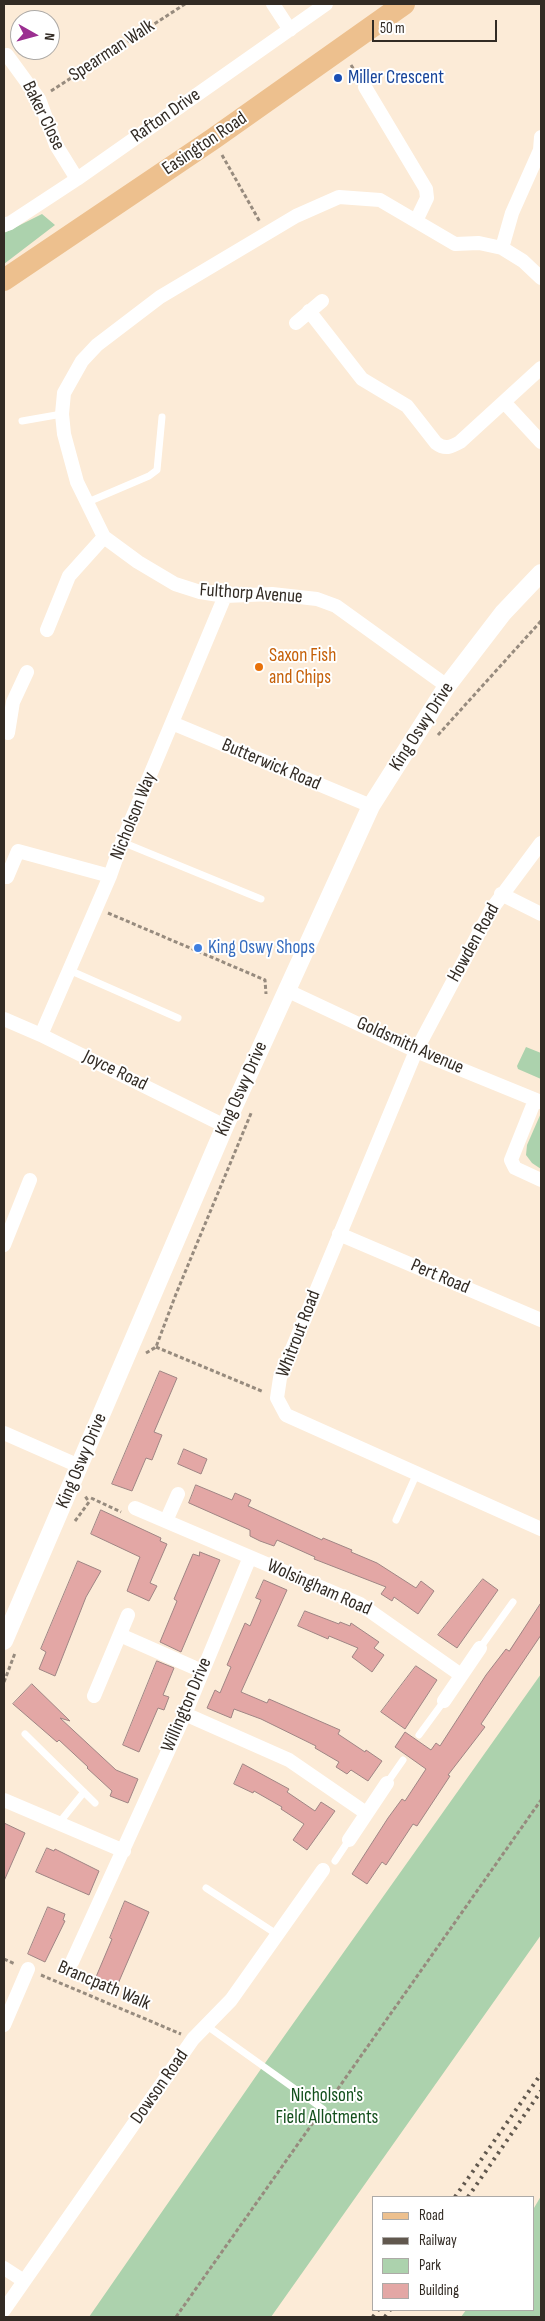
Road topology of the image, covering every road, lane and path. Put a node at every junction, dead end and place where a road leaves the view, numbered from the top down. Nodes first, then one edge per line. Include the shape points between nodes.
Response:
1 (185, 4) edge
2 (273, 4) edge
3 (326, 4) edge
4 (404, 4) edge
5 (290, 30) junction
6 (341, 50) junction
7 (7, 55) dead end
8 (365, 87) joint
9 (39, 99) junction
10 (541, 137) edge
11 (213, 139) junction
12 (76, 179) junction
13 (416, 221) junction
14 (4, 225) edge
15 (266, 233) junction
16 (502, 248) junction
17 (541, 278) edge
18 (4, 280) edge
19 (322, 301) dead end
20 (309, 311) junction
21 (296, 323) dead end
22 (541, 368) edge
23 (504, 402) junction
24 (62, 414) junction
25 (162, 417) dead end
26 (22, 420) dead end
27 (541, 442) edge
28 (88, 502) junction
29 (104, 537) junction
30 (541, 573) edge
31 (225, 596) junction
32 (541, 621) edge
33 (47, 630) dead end
34 (27, 672) dead end
35 (447, 686) junction
36 (9, 700) edge
37 (172, 723) junction
38 (8, 733) dead end
39 (432, 741) dead end
40 (371, 806) junction
41 (122, 842) junction
42 (541, 842) edge
43 (110, 876) junction
44 (6, 877) dead end
45 (501, 894) junction
46 (260, 899) dead end
47 (96, 908) junction
48 (541, 914) edge
49 (69, 970) junction
50 (286, 990) junction
51 (267, 1003) dead end
52 (178, 1018) dead end
53 (4, 1019) edge
54 (41, 1035) junction
55 (416, 1051) junction
56 (538, 1101) edge
57 (256, 1102) dead end
58 (225, 1126) junction
59 (30, 1180) dead end
60 (541, 1180) edge
61 (339, 1234) junction
62 (4, 1245) edge
63 (541, 1320) edge
64 (277, 1398) junction
65 (4, 1433) edge
66 (79, 1466) junction
67 (417, 1474) junction
68 (178, 1494) dead end
69 (91, 1498) dead end
70 (131, 1511) joint
71 (396, 1520) dead end
72 (166, 1521) junction
73 (541, 1529) edge
74 (250, 1557) junction
75 (513, 1602) dead end
76 (128, 1615) dead end
77 (120, 1635) junction
78 (4, 1641) edge
79 (480, 1648) joint
80 (202, 1672) junction
81 (461, 1675) junction
82 (94, 1696) dead end
83 (444, 1701) joint
84 (185, 1714) junction
85 (25, 1734) dead end
86 (419, 1735) dead end
87 (404, 1760) dead end
88 (386, 1783) joint
89 (84, 1792) junction
90 (4, 1800) edge
91 (541, 1800) edge
92 (95, 1803) dead end
93 (366, 1813) junction
94 (59, 1823) junction
95 (349, 1840) joint
96 (124, 1851) junction
97 (335, 1861) dead end
98 (323, 1870) dead end
99 (206, 1888) dead end
100 (278, 1936) junction
101 (4, 1959) edge
102 (72, 1962) dead end
103 (28, 1969) junction
104 (4, 2025) edge
105 (207, 2026) junction
106 (193, 2039) junction
107 (323, 2109) junction
108 (4, 2268) edge
109 (24, 2281) junction
110 (4, 2310) edge
111 (176, 2317) edge

1 - 9 path, Spearman Walk
2 - 5 street
3 - 5 street, Rafton Drive
4 - 6 main road, Easington Road
5 - 12 street, Rafton Drive
6 - 8 path
6 - 11 main road, Easington Road
7 - 9 street, Baker Close
8 - 13 street via 426,189 427,198
9 - 12 street, Baker Close via 56,145
10 - 16 street via 540,150 512,213
11 - 15 path
11 - 18 main road, Easington Road
12 - 14 street, Rafton Drive
13 - 15 street via 380,200 339,197
13 - 16 street via 455,244 479,243
15 - 24 street, Fulthorp Avenue via 160,297 97,345 82,361 64,393
16 - 17 street
19 - 20 street
20 - 21 street
20 - 23 street via 362,379 407,406 442,447 450,448 460,442
22 - 23 street
23 - 27 street
24 - 26 lane
24 - 28 street, Fulthorp Avenue via 64,434 78,482
25 - 28 lane via 157,470
28 - 29 street, Fulthorp Avenue
29 - 31 street, Fulthorp Avenue via 175,584
29 - 33 street via 68,576
30 - 35 street, King Oswy Drive via 503,613
31 - 35 street, Fulthorp Avenue via 272,594 317,599 336,606
31 - 37 street, Nicholson Way
32 - 39 path
34 - 36 street
35 - 40 street, King Oswy Drive
36 - 38 street
37 - 40 street, Butterwick Road
37 - 41 street, Nicholson Way
40 - 50 street, King Oswy Drive
41 - 43 street, Nicholson Way
41 - 46 lane
42 - 45 street, Howden Road
43 - 44 street via 18,852
43 - 47 street, Nicholson Way
45 - 48 street
45 - 55 street, Howden Road
47 - 49 street, Nicholson Way
47 - 51 path via 265,980
49 - 52 lane
49 - 54 street, Nicholson Way
50 - 55 street, Goldsmith Avenue
50 - 58 street, King Oswy Drive
53 - 54 street, Joyce Road
54 - 58 street, Joyce Road
55 - 56 street, Goldsmith Avenue
55 - 61 street, Whitrout Road
56 - 60 street, Goldsmith Avenue via 511,1160 515,1168
57 - 64 path via 156,1347
58 - 66 street, King Oswy Drive
59 - 62 street
61 - 63 street, Pert Road
61 - 64 street, Whitrout Road via 280,1378
64 - 67 street, Whitrout Road via 286,1416
65 - 66 street
66 - 78 street, King Oswy Drive
67 - 71 lane
67 - 73 street, Whitrout Road
68 - 72 street
69 - 70 path
70 - 72 street, Wolsingham Road
72 - 74 street, Wolsingham Road
74 - 80 street, Willington Drive
74 - 81 street, Wolsingham Road via 366,1607
75 - 79 lane
76 - 77 street
77 - 80 street
77 - 82 street
79 - 81 street
80 - 84 street, Willington Drive
81 - 83 street
83 - 86 lane
84 - 93 street via 288,1760
84 - 96 street, Willington Drive
85 - 89 lane
87 - 88 lane
88 - 93 street
89 - 92 lane
89 - 94 lane
90 - 94 street
91 - 107 path
93 - 95 street
94 - 96 street
95 - 97 lane
96 - 102 street, Willington Drive
98 - 100 street, Dowson Road
99 - 100 lane
100 - 105 street, Dowson Road via 231,2000
101 - 103 path, Brancpath Walk
103 - 104 street
103 - 106 path, Brancpath Walk
105 - 106 street, Dowson Road
105 - 107 lane
106 - 109 street, Dowson Road
107 - 111 path
108 - 109 street
109 - 110 street, Dowson Road

